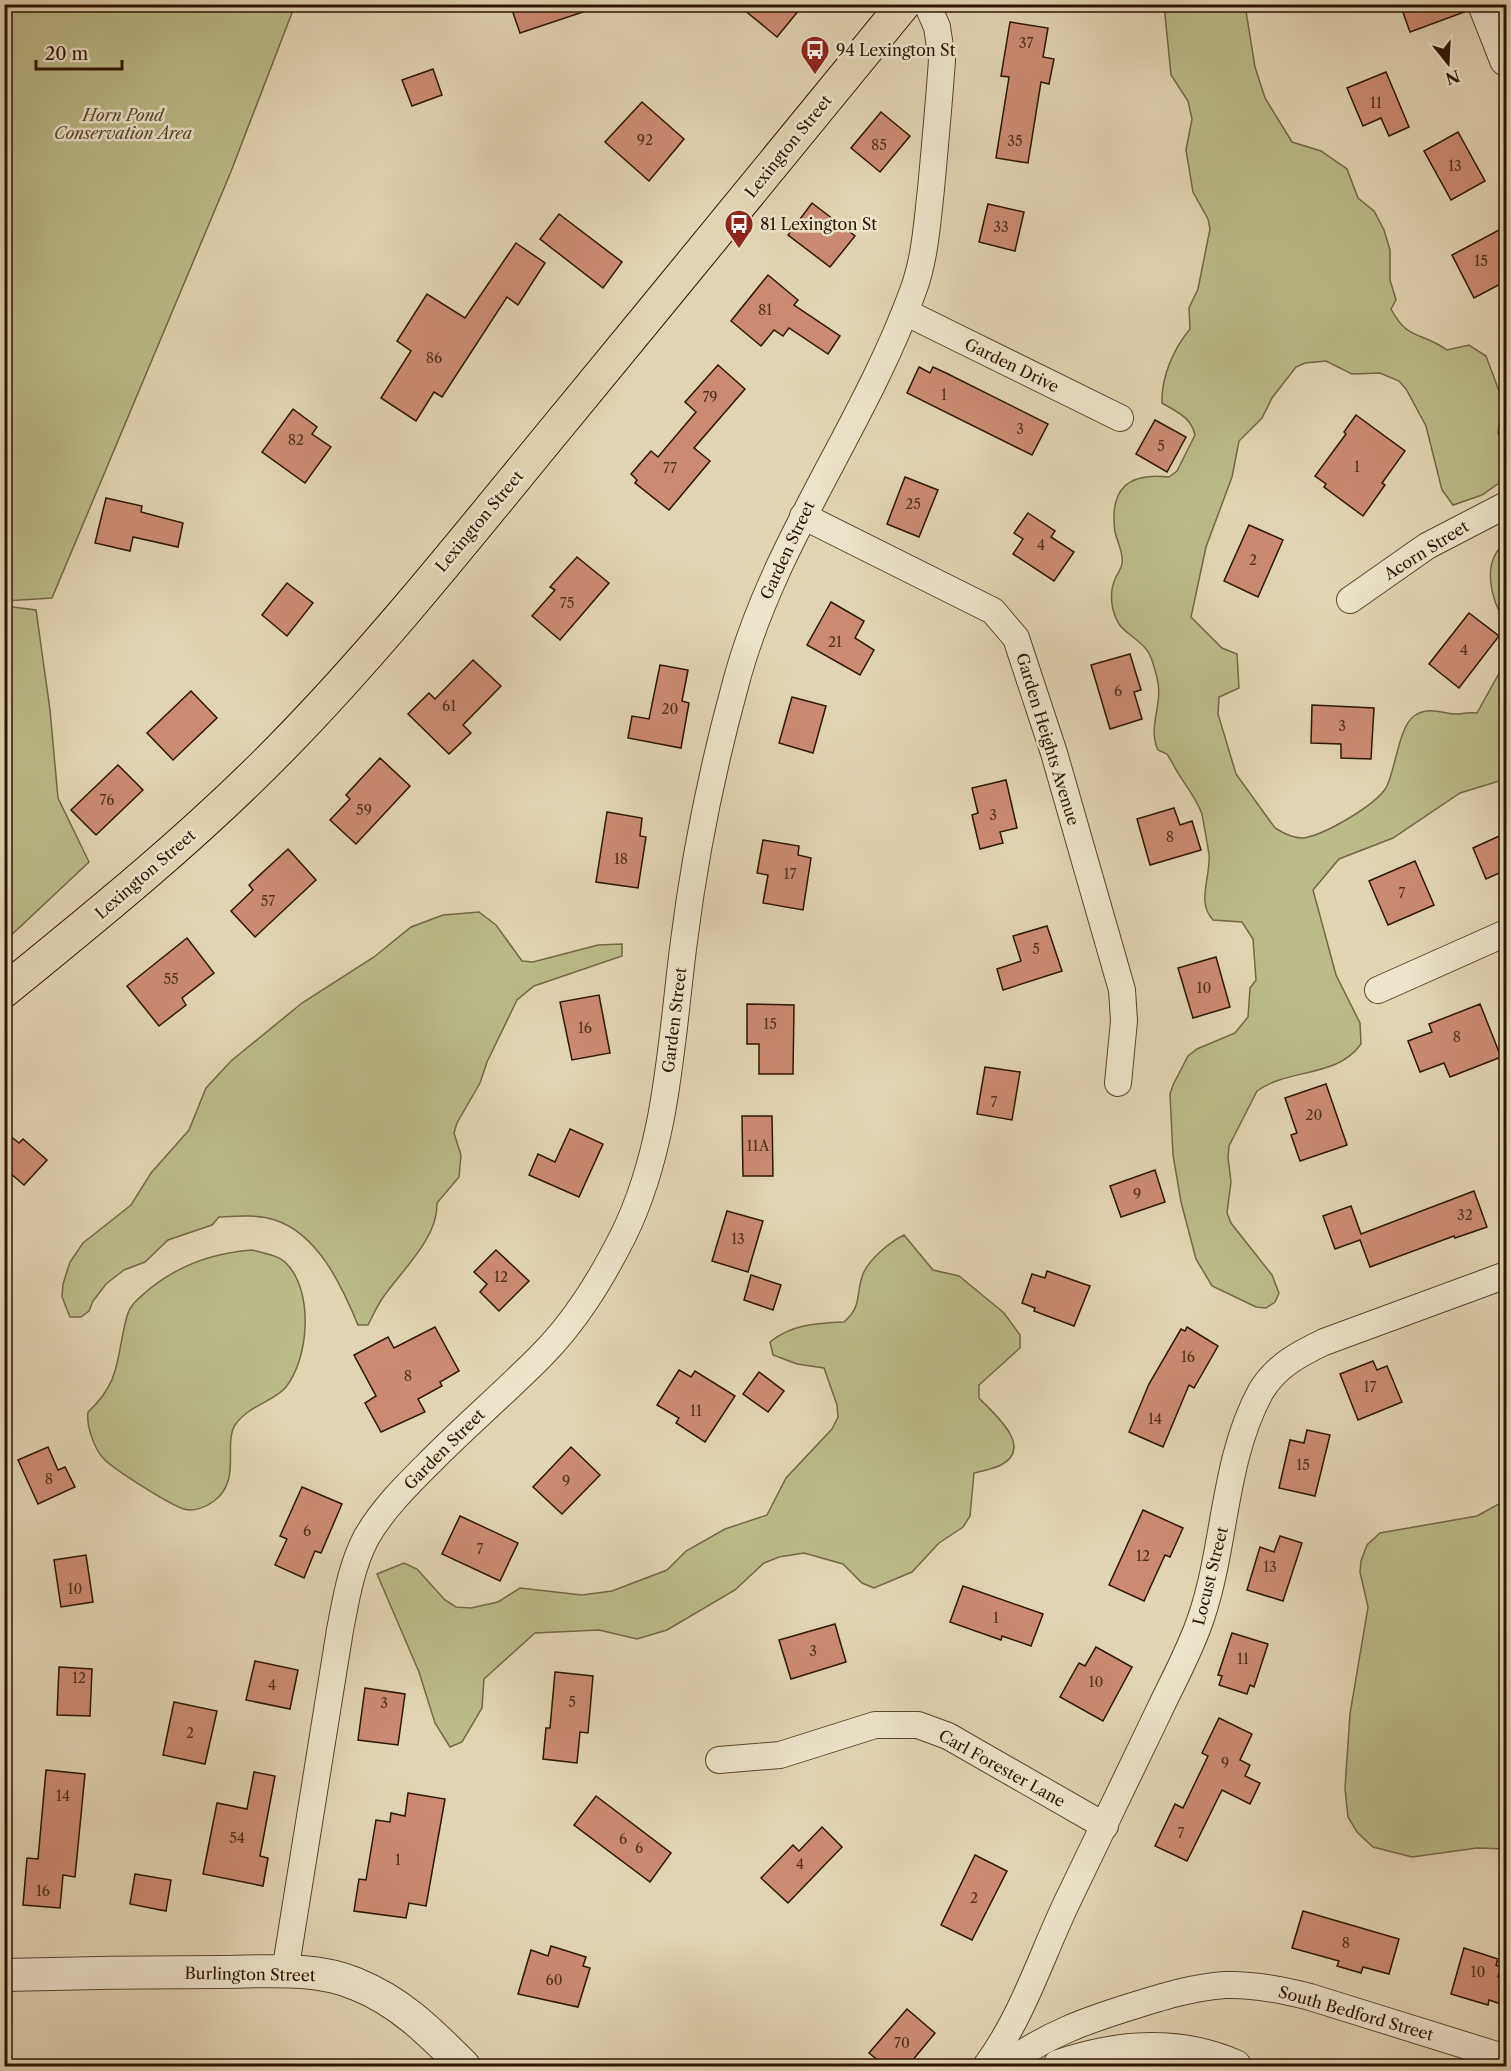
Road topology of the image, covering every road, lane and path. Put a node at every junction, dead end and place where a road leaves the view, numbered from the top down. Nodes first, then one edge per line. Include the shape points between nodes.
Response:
1 (904, 4) edge
2 (927, 4) edge
3 (1484, 4) edge
4 (1506, 60) edge
5 (905, 312) junction
6 (1120, 418) dead end
7 (1506, 505) edge
8 (803, 516) junction
9 (1350, 600) dead end
10 (1506, 933) edge
11 (1378, 990) dead end
12 (4, 991) edge
13 (1118, 1083) dead end
14 (1506, 1275) edge
15 (719, 1760) dead end
16 (1105, 1826) junction
17 (285, 1972) junction
18 (4, 1975) edge
19 (1506, 2058) edge
20 (464, 2067) edge
21 (986, 2067) edge
22 (1004, 2067) edge
23 (1059, 2067) edge
24 (1235, 2067) edge

1 - 12 main road, Lexington Street via 461,544 327,699 197,829
2 - 5 street, Garden Street via 941,48 941,82 921,265
3 - 4 street
5 - 6 street, Garden Drive
5 - 8 street, Garden Street
7 - 9 street, Acorn Street via 1427,546
8 - 13 street, Garden Heights Avenue via 985,606 1017,638 1122,990 1124,1021
8 - 17 street, Garden Street via 754,621 713,771 694,867 656,1144 647,1178 625,1232 579,1312 538,1359 391,1502 366,1540 350,1582 340,1630
10 - 11 street
14 - 16 street, Locust Street via 1324,1342 1297,1355 1269,1379 1242,1439 1199,1625
15 - 16 street, Carl Forester Lane via 780,1755 875,1725 918,1725 948,1736
16 - 21 street, Locust Street via 1011,2030
17 - 18 street, Burlington Street
17 - 20 street, Burlington Street via 335,1977 393,2002 431,2032
19 - 22 street, South Bedford Street via 1284,1990 1226,1985 1186,1990 1070,2026 1043,2039
23 - 24 street via 1097,2055 1150,2049 1193,2052

